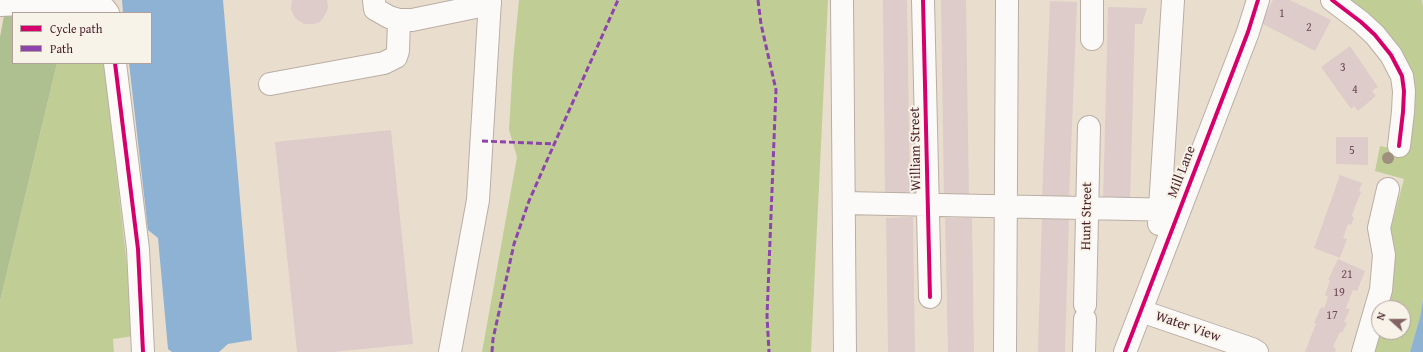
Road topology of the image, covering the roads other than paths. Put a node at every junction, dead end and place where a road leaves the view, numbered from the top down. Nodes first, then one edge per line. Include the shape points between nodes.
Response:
1 (374, 0) edge
2 (842, 0) edge
3 (923, 0) edge
4 (1007, 0) edge
5 (1092, 0) edge
6 (1174, 0) edge
7 (1258, 0) edge
8 (1332, 0) edge
9 (490, 2) edge
10 (0, 5) edge
11 (106, 11) edge
12 (399, 20) junction
13 (1092, 39) dead end
14 (115, 64) edge
15 (270, 84) dead end
16 (1089, 127) dead end
17 (1399, 146) dead end
18 (1388, 189) dead end
19 (844, 203) junction
20 (928, 205) junction
21 (1006, 206) junction
22 (1088, 208) junction
23 (1169, 210) junction
24 (930, 297) dead end
25 (1141, 311) junction
26 (143, 352) edge
27 (450, 352) edge
28 (845, 352) edge
29 (1006, 352) edge
30 (1084, 352) edge
31 (1125, 352) edge
32 (1257, 352) edge
33 (1363, 352) edge

1 - 12 street via 375,9
2 - 19 street
3 - 20 street, William Street
4 - 21 street
5 - 13 street
6 - 23 street
7 - 23 street, Mill Lane via 1248,32
8 - 17 street via 1375,35 1391,55 1402,76 1404,91
9 - 12 street via 412,20
9 - 27 street via 478,200
10 - 11 street via 95,2
12 - 15 street via 396,57 384,63
14 - 26 street via 138,249
16 - 22 street, Hunt Street
18 - 33 street via 1379,228 1384,255 1380,290
19 - 20 street
19 - 28 street
20 - 21 street
20 - 24 street, William Street
21 - 22 street
21 - 29 street
22 - 23 street
22 - 30 street, Hunt Street
23 - 25 street, Mill Lane via 1158,265
25 - 31 street, Mill Lane
25 - 32 street, Water View via 1252,348

